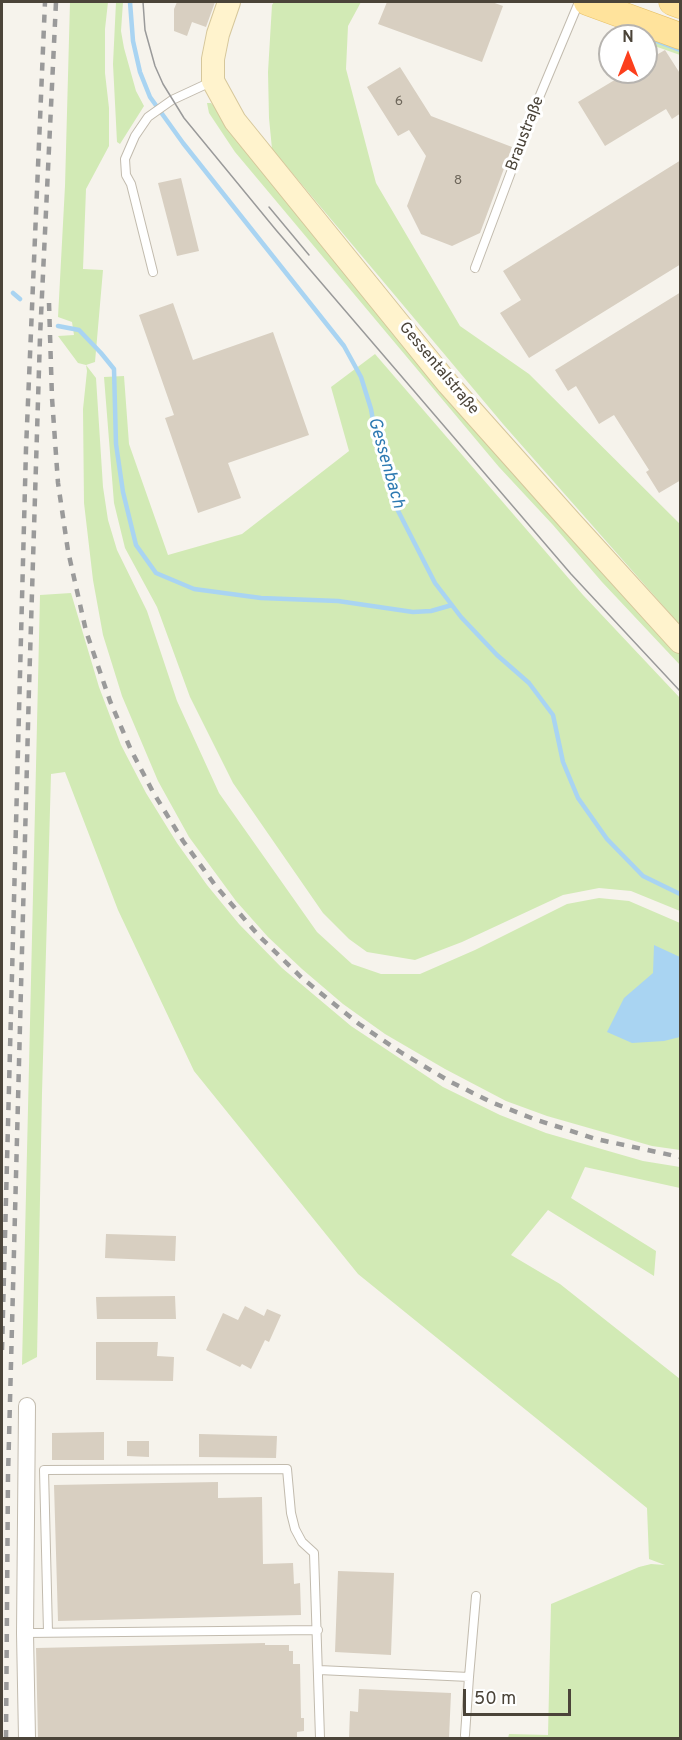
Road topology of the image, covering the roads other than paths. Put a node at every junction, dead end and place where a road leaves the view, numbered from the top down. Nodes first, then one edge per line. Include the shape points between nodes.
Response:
1 (229, 2) edge
2 (579, 2) edge
3 (587, 2) edge
4 (672, 2) edge
5 (681, 5) edge
6 (681, 36) edge
7 (213, 81) junction
8 (475, 268) dead end
9 (153, 272) dead end
10 (681, 642) edge
11 (27, 1406) dead end
12 (476, 1596) dead end
13 (318, 1630) junction
14 (48, 1632) junction
15 (25, 1633) junction
16 (319, 1670) junction
17 (469, 1677) junction
18 (465, 1735) dead end
19 (27, 1738) edge
20 (320, 1738) edge

1 - 7 main road via 218,34
2 - 8 lane, Braustraße
3 - 6 main road
4 - 5 main road
7 - 9 lane via 167,102 148,117 125,159
7 - 10 main road, Gessentalstraße via 235,121 448,384
11 - 15 street
12 - 17 lane
13 - 14 lane
13 - 14 lane via 314,1553 295,1529 287,1469 146,1468 44,1470
13 - 16 lane
14 - 15 lane
15 - 19 street
16 - 17 lane
16 - 20 lane
17 - 18 lane

